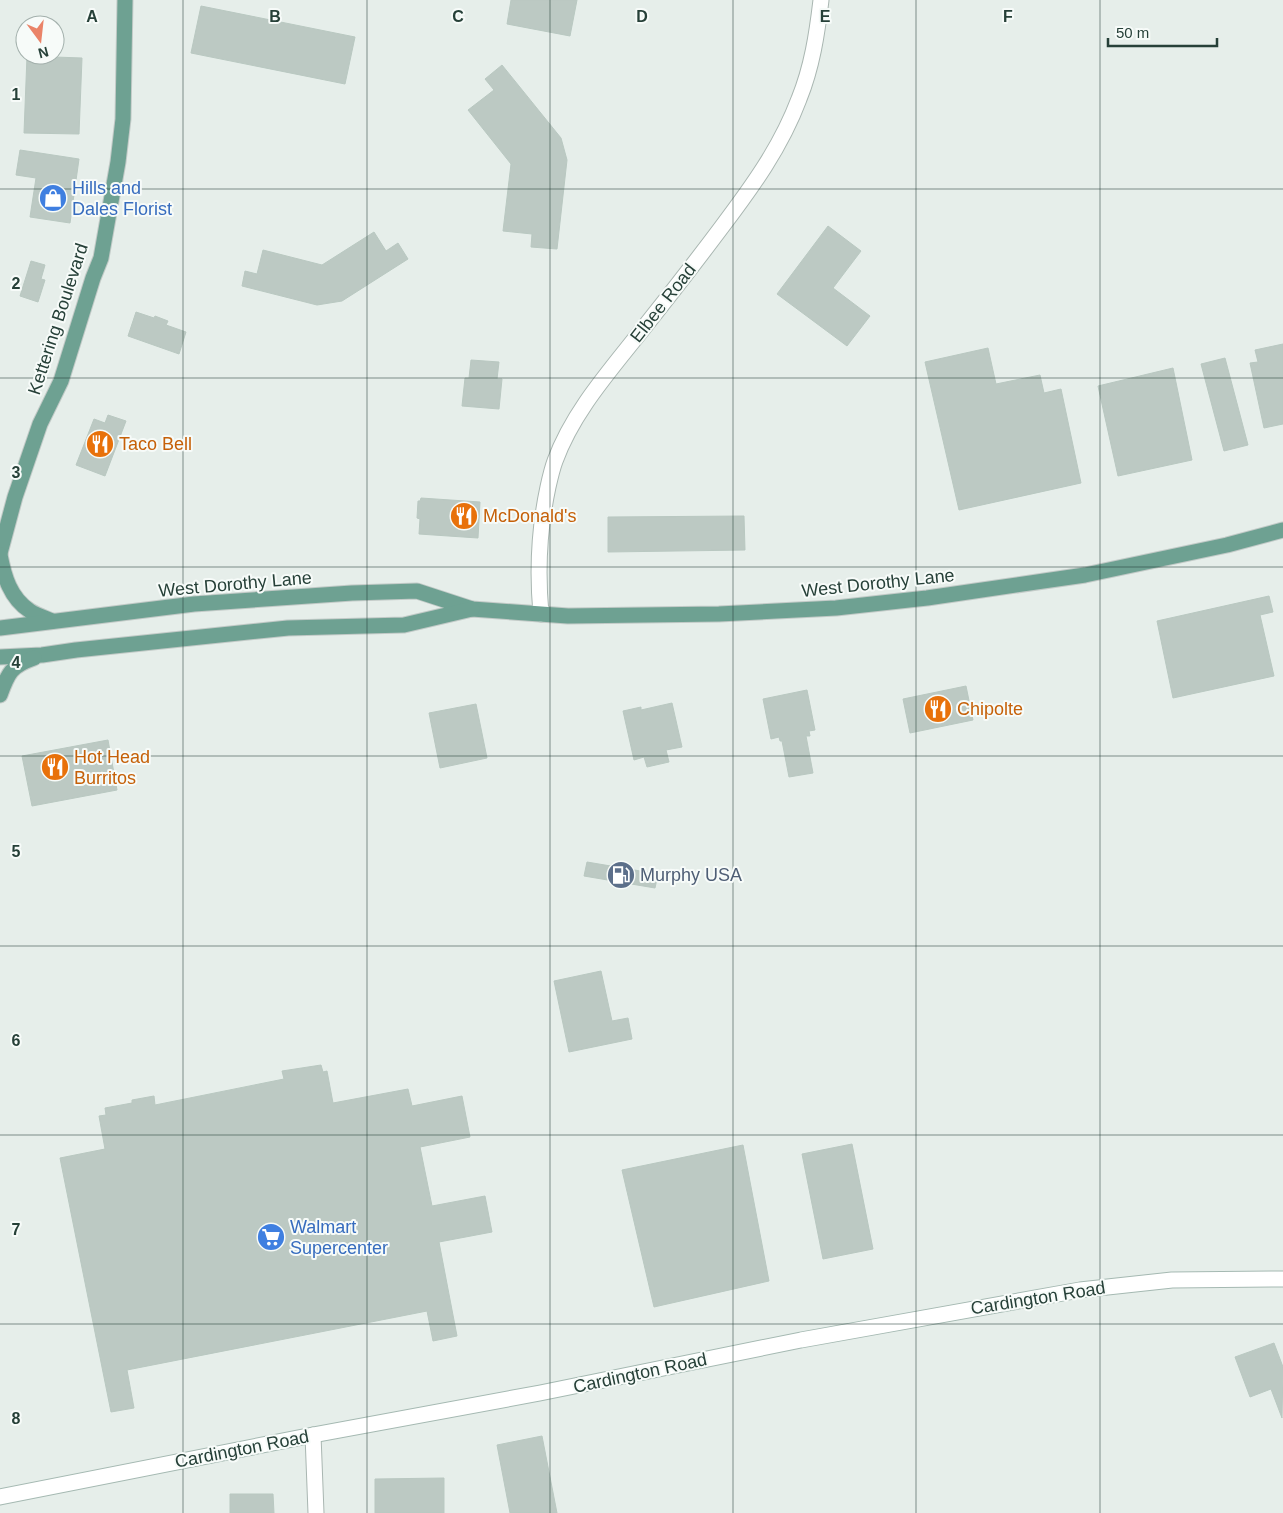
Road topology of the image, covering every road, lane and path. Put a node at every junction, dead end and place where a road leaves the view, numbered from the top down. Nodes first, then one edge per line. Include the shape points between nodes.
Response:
1 (125, 0) edge
2 (821, 0) edge
3 (15, 496) junction
4 (0, 516) edge
5 (1283, 530) edge
6 (0, 554) edge
7 (472, 609) junction
8 (541, 614) junction
9 (53, 621) junction
10 (0, 628) edge
11 (42, 655) junction
12 (0, 657) edge
13 (0, 695) edge
14 (1283, 1280) edge
15 (313, 1435) junction
16 (0, 1497) edge
17 (316, 1513) edge

1 - 3 main road, Kettering Boulevard via 123,119 101,258 60,381 40,424
2 - 8 street, Elbee Road via 816,38 800,98 773,155 726,222 583,408 559,451 544,506 540,538 538,583
3 - 4 main road
3 - 6 main road, Kettering Boulevard
5 - 8 main road, West Dorothy Lane via 1086,575 928,598 836,608 719,614
6 - 9 main road via 4,577 19,600 30,611
7 - 8 main road, West Dorothy Lane
7 - 9 main road, West Dorothy Lane via 417,591 194,604
7 - 11 main road, West Dorothy Lane via 404,625 288,628
9 - 10 main road, West Dorothy Lane
11 - 12 main road, West Dorothy Lane
11 - 13 main road via 20,663 8,673
14 - 15 street, Cardington Road via 1172,1280 1080,1290 800,1340
15 - 16 street, Cardington Road
15 - 17 street

